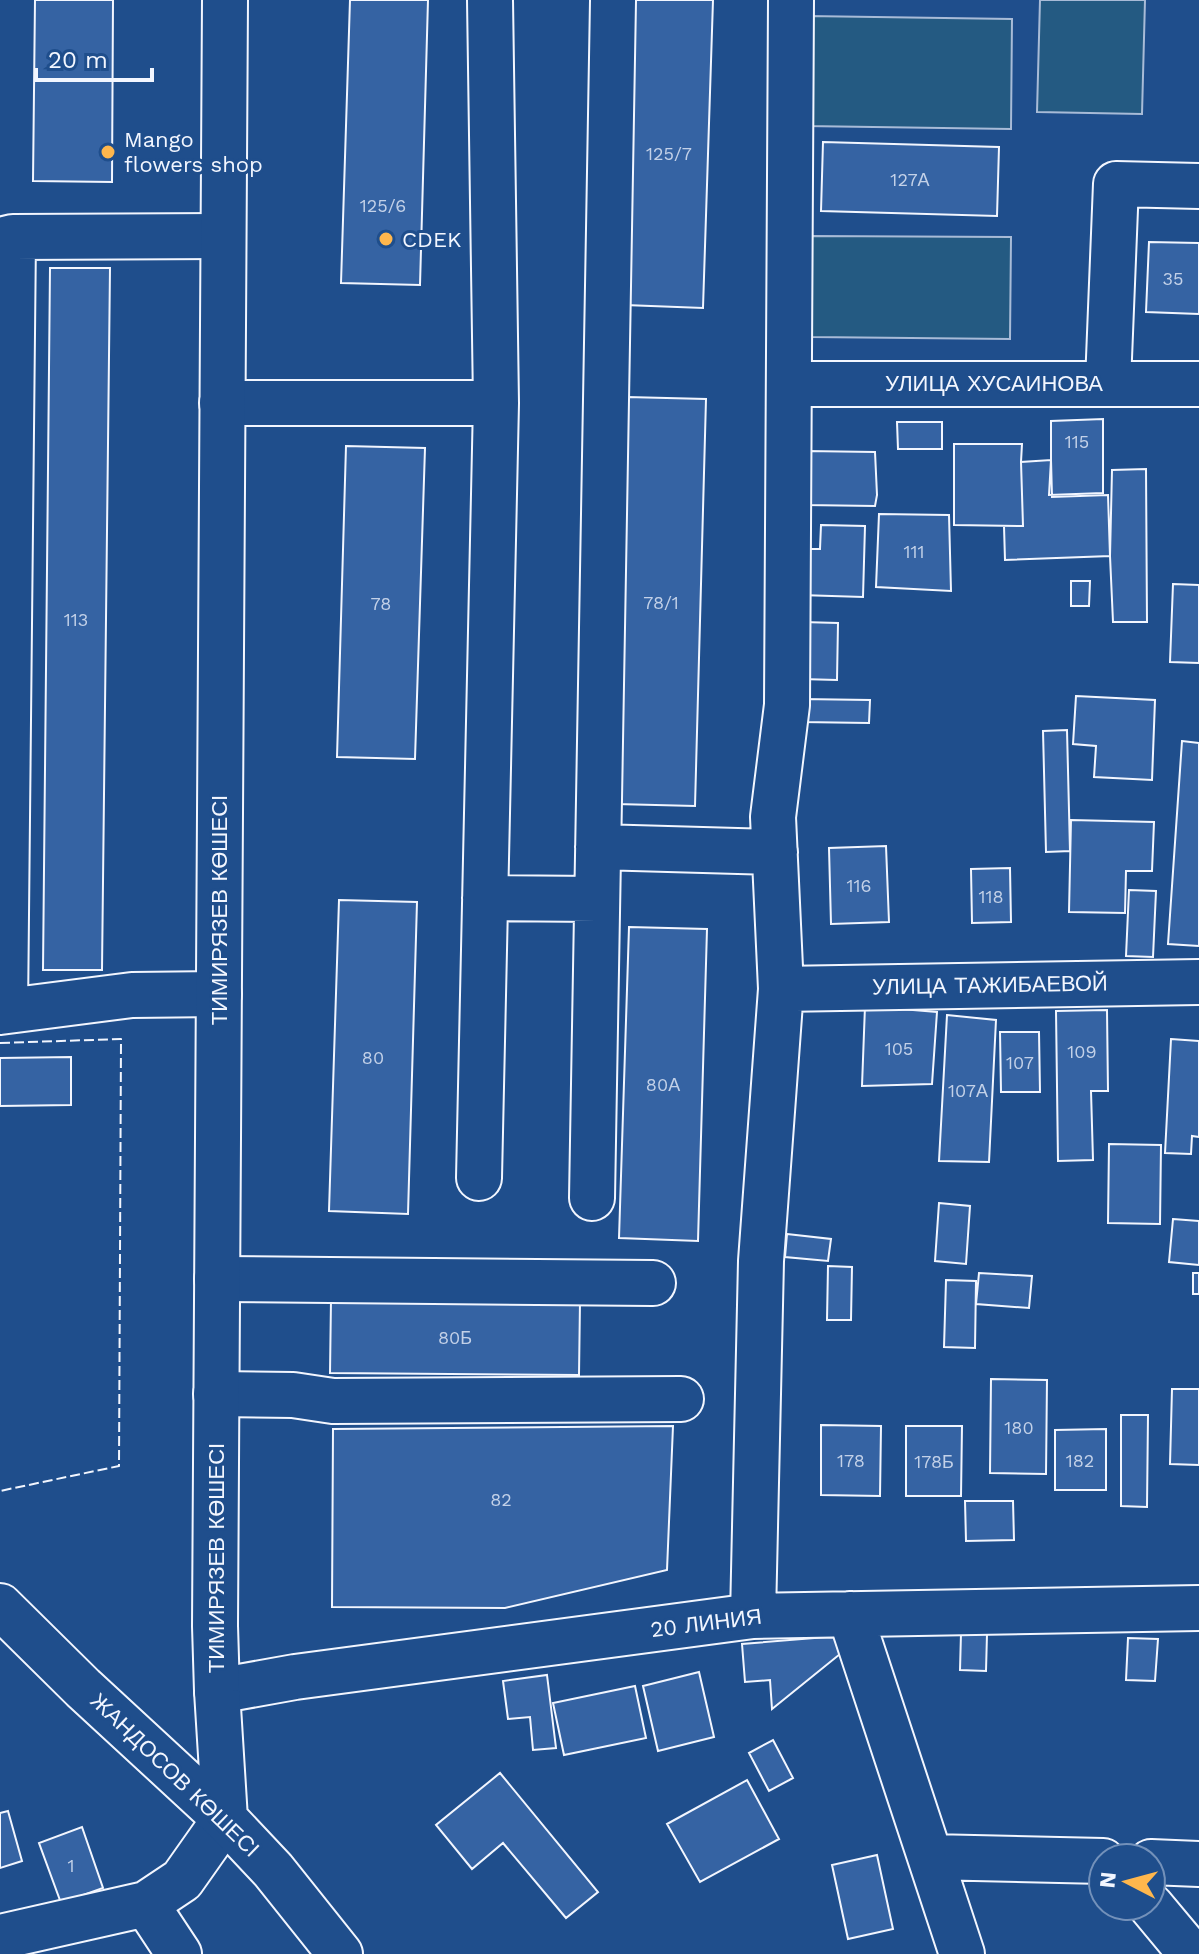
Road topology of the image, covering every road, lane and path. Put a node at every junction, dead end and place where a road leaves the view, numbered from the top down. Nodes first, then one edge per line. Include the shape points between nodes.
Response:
1 (225, 0) edge
2 (258, 0) edge
3 (490, 0) edge
4 (791, 0) edge
5 (613, 1) edge
6 (224, 71) junction
7 (1199, 186) edge
8 (223, 236) junction
9 (6, 238) edge
10 (1108, 383) junction
11 (789, 384) junction
12 (1199, 384) edge
13 (222, 403) junction
14 (496, 403) junction
15 (598, 847) junction
16 (775, 852) junction
17 (485, 898) junction
18 (597, 899) junction
19 (1199, 982) edge
20 (781, 989) junction
21 (219, 994) junction
22 (2, 1011) edge
23 (479, 1178) dead end
24 (592, 1198) dead end
25 (217, 1279) junction
26 (653, 1283) dead end
27 (216, 1394) junction
28 (681, 1399) dead end
29 (0, 1606) edge
30 (1199, 1608) edge
31 (850, 1614) junction
32 (753, 1616) junction
33 (217, 1691) junction
34 (225, 1819) junction
35 (930, 1857) junction
36 (1087, 1861) edge
37 (1167, 1863) edge
38 (1199, 1864) edge
39 (146, 1904) junction
40 (1164, 1922) edge
41 (12, 1942) edge
42 (179, 1954) edge
43 (340, 1954) edge
44 (962, 1954) edge
45 (1191, 1954) edge

1 - 6 street, ТИМИРЯЗЕВ КӨШЕСІ
2 - 6 street
3 - 14 street
4 - 11 street
5 - 15 street
6 - 8 street, ТИМИРЯЗЕВ КӨШЕСІ
7 - 10 street via 1116,184
8 - 9 street
8 - 13 street, ТИМИРЯЗЕВ КӨШЕСІ
9 - 22 street
10 - 11 street, УЛИЦА ХУСАИНОВА
10 - 12 street, УЛИЦА ХУСАИНОВА
11 - 16 street via 787,705 773,817
13 - 14 street
13 - 21 street, ТИМИРЯЗЕВ КӨШЕСІ
14 - 17 street
15 - 16 street
15 - 18 street
16 - 20 street
17 - 18 street
17 - 23 street
18 - 24 street
19 - 20 street, УЛИЦА ТАЖИБАЕВОЙ
20 - 32 street via 761,1261
21 - 22 street via 132,995
21 - 25 street, ТИМИРЯЗЕВ КӨШЕСІ
25 - 26 street
25 - 27 street, ТИМИРЯЗЕВ КӨШЕСІ
27 - 28 street via 333,1401
27 - 33 street, ТИМИРЯЗЕВ КӨШЕСІ
29 - 34 street, ЖАНДОСОВ КӨШЕСІ
30 - 31 street, 20 ЛИНИЯ
31 - 32 street, 20 ЛИНИЯ
31 - 35 street
32 - 33 street, 20 ЛИНИЯ
33 - 34 street, ТИМИРЯЗЕВ КӨШЕСІ
34 - 39 street via 182,1880
34 - 43 street, ЖАНДОСОВ КӨШЕСІ
35 - 36 street
35 - 44 street
37 - 38 street
39 - 41 street
39 - 42 street
40 - 45 street

